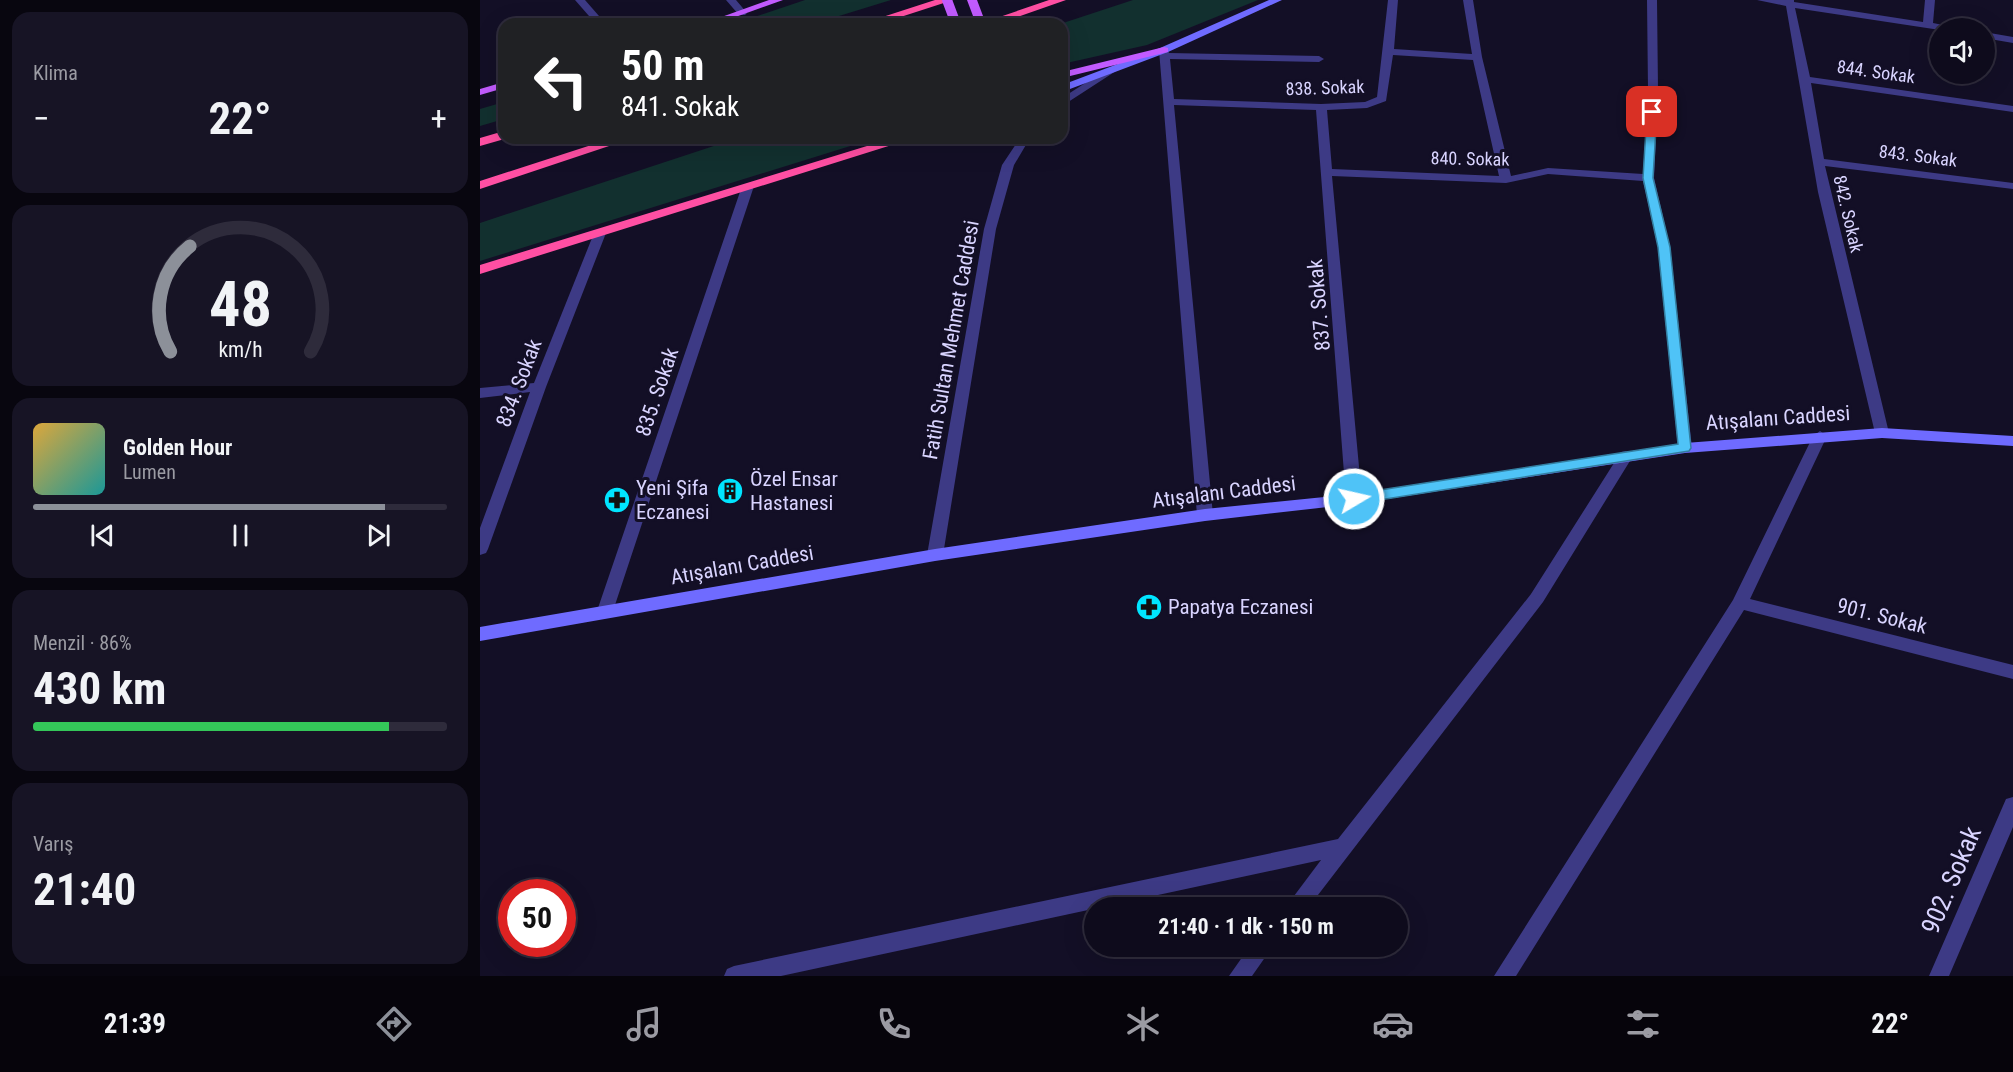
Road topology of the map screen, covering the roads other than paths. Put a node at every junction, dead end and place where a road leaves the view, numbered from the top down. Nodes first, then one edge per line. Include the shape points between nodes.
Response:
1 (580, 0) edge
2 (731, 0) edge
3 (778, 0) edge
4 (947, 0) edge
5 (972, 0) edge
6 (1060, 0) edge
7 (1277, 0) edge
8 (1393, 0) edge
9 (1468, 0) edge
10 (1652, 0) edge
11 (1762, 0) edge
12 (1930, 0) edge
13 (1789, 2) edge
14 (742, 13) junction
15 (596, 18) edge
16 (726, 18) edge
17 (887, 18) edge
18 (954, 18) edge
19 (980, 18) edge
20 (1002, 18) edge
21 (1928, 25) joint
22 (1995, 37) edge
23 (2013, 40) edge
24 (1389, 52) junction
25 (1164, 53) junction
26 (1477, 57) junction
27 (1319, 59) dead end
28 (1111, 71) junction
29 (1068, 74) edge
30 (1805, 79) junction
31 (498, 87) edge
32 (1068, 87) edge
33 (480, 92) edge
34 (1068, 99) edge
35 (1169, 102) junction
36 (1322, 107) junction
37 (2013, 109) edge
38 (498, 137) edge
39 (480, 142) edge
40 (607, 144) edge
41 (888, 144) edge
42 (1021, 144) edge
43 (1819, 162) junction
44 (1328, 172) junction
45 (1648, 178) junction
46 (1506, 180) junction
47 (480, 185) edge
48 (748, 186) junction
49 (2013, 186) edge
50 (600, 233) junction
51 (480, 270) edge
52 (539, 387) junction
53 (480, 393) edge
54 (1882, 434) junction
55 (1820, 436) junction
56 (2013, 441) edge
57 (1685, 448) junction
58 (1626, 456) junction
59 (1354, 499) junction
60 (1205, 515) junction
61 (480, 549) edge
62 (935, 555) junction
63 (1740, 603) junction
64 (605, 611) junction
65 (480, 634) edge
66 (2013, 672) edge
67 (2013, 805) edge
68 (1344, 846) junction
69 (1304, 897) edge
70 (1254, 957) edge
71 (734, 976) edge
72 (1239, 976) edge
73 (1504, 976) edge
74 (1939, 976) edge

1 - 15 street
2 - 14 street
3 - 14 main road
4 - 17 highway
4 - 18 main road, bridge
5 - 19 main road
6 - 20 highway
7 - 25 main road
8 - 24 street, 838. Sokak
9 - 26 street
10 - 45 street via 1653,90
11 - 13 street
12 - 21 street
13 - 21 street
13 - 30 street, 842. Sokak
14 - 16 main road
22 - 23 street
24 - 26 street
24 - 36 street, 838. Sokak via 1382,99 1367,105
25 - 27 street
25 - 28 main road
25 - 29 main road
25 - 35 street
26 - 46 street
28 - 32 main road
28 - 34 street
30 - 37 street, 844. Sokak
30 - 43 street, 842. Sokak
31 - 33 main road
35 - 36 street, 838. Sokak
35 - 60 street
36 - 44 street, 837. Sokak
38 - 39 highway
40 - 47 highway
41 - 48 highway
42 - 62 street, Fatih Sultan Mehmet Caddesi via 1008,165 990,229
43 - 49 street, 843. Sokak
43 - 54 street, 842. Sokak
44 - 46 street, 840. Sokak
44 - 59 street, 837. Sokak
45 - 46 street, 840. Sokak via 1548,171
45 - 57 street via 1664,247
48 - 50 highway
48 - 64 street, 835. Sokak
50 - 51 highway
50 - 52 street, 834. Sokak
52 - 53 street
52 - 61 street, 834. Sokak
54 - 55 main road, Atışalanı Caddesi
54 - 56 main road, Atışalanı Caddesi
55 - 57 main road, Atışalanı Caddesi
55 - 63 street
57 - 58 main road, Atışalanı Caddesi
58 - 59 main road, Atışalanı Caddesi
58 - 68 street via 1537,598
59 - 60 main road, Atışalanı Caddesi
60 - 62 main road, Atışalanı Caddesi
62 - 64 main road, Atışalanı Caddesi
63 - 66 street, 901. Sokak
63 - 73 street
64 - 65 main road, Atışalanı Caddesi
67 - 74 street, 902. Sokak
68 - 69 street
68 - 71 street
70 - 72 street

